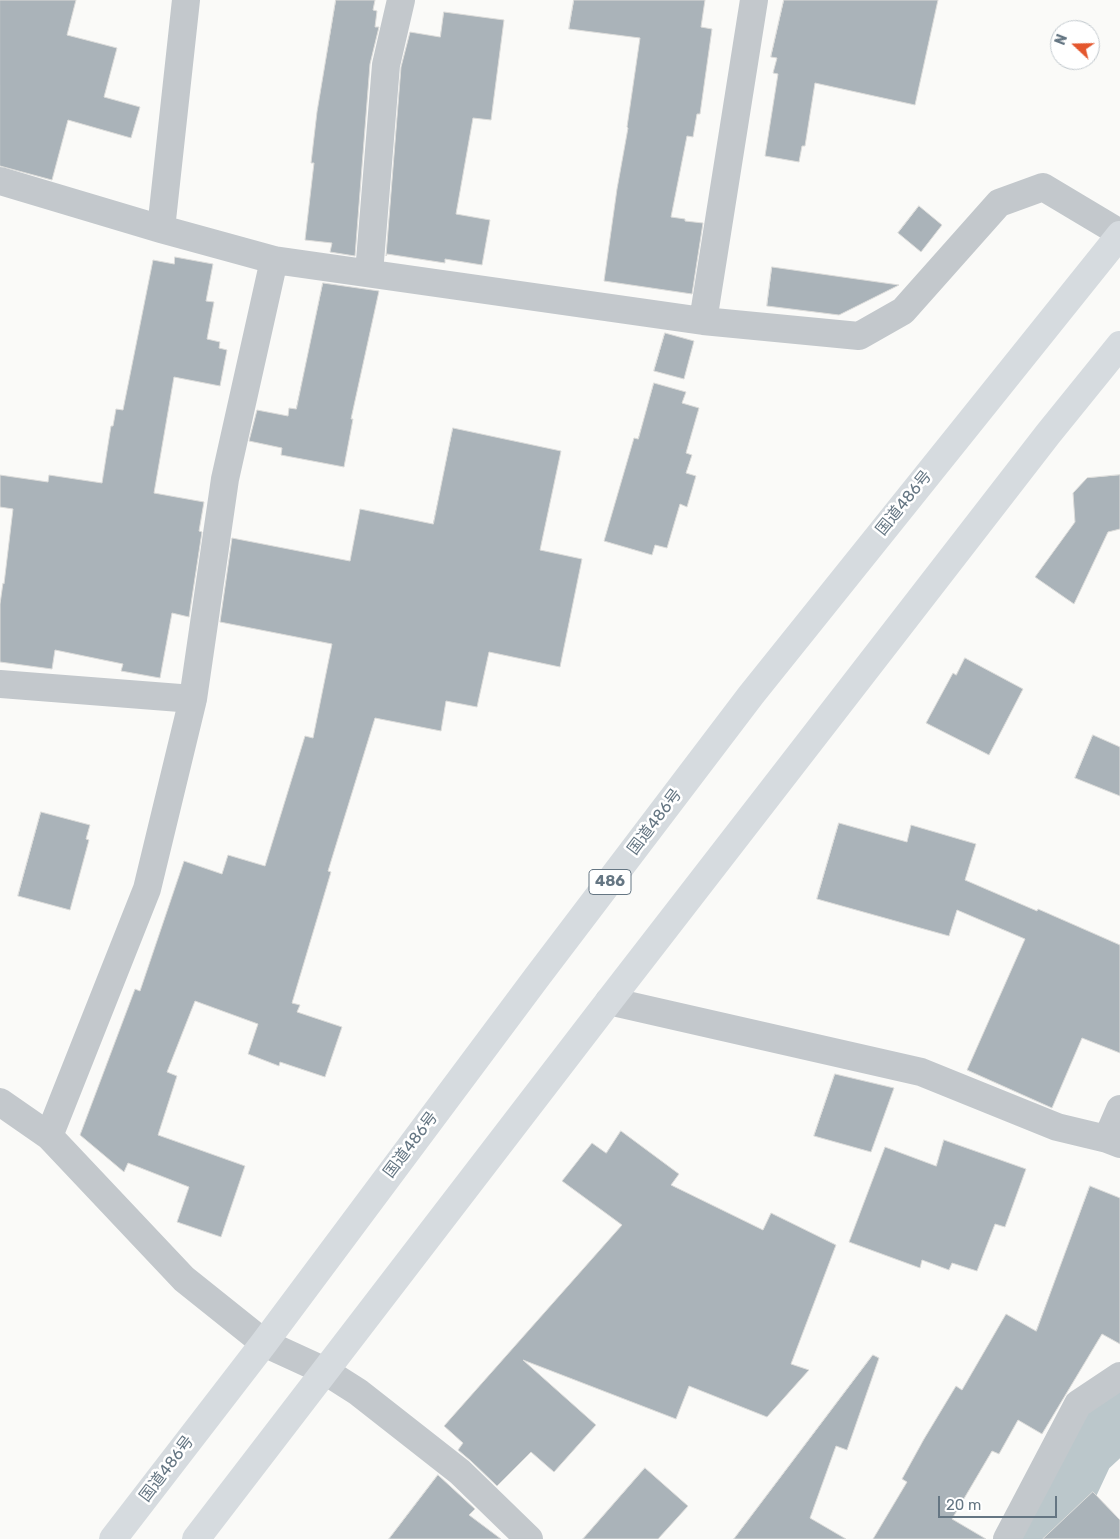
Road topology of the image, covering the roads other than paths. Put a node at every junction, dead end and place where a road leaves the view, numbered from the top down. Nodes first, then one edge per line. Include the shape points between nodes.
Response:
1 (186, 0) edge
2 (401, 0) edge
3 (754, 0) edge
4 (0, 181) edge
5 (161, 229) junction
6 (1120, 234) edge
7 (274, 260) junction
8 (368, 273) junction
9 (703, 321) junction
10 (1120, 345) edge
11 (0, 684) edge
12 (193, 698) junction
13 (609, 1002) junction
14 (0, 1102) edge
15 (1120, 1109) edge
16 (48, 1136) junction
17 (1114, 1142) edge
18 (264, 1343) junction
19 (325, 1371) junction
20 (1120, 1376) edge
21 (113, 1539) edge
22 (196, 1539) edge
23 (529, 1539) edge
24 (1006, 1539) edge

1 - 5 street
2 - 8 street via 386,65
3 - 9 street
4 - 5 street
5 - 7 street
6 - 9 street via 1042,187 999,203 903,311 859,336
6 - 18 highway, 国道486号 / 486 via 751,695
7 - 8 street
7 - 12 street via 225,479
8 - 9 street
10 - 13 highway
11 - 12 street
12 - 16 street via 147,889
13 - 17 street via 921,1072 1056,1127
13 - 19 highway
14 - 16 street
15 - 17 street
16 - 18 street via 184,1278
18 - 19 street
18 - 21 highway, 国道486号 / 486
19 - 22 highway
19 - 23 street via 358,1392 460,1472
20 - 24 street via 1078,1404

